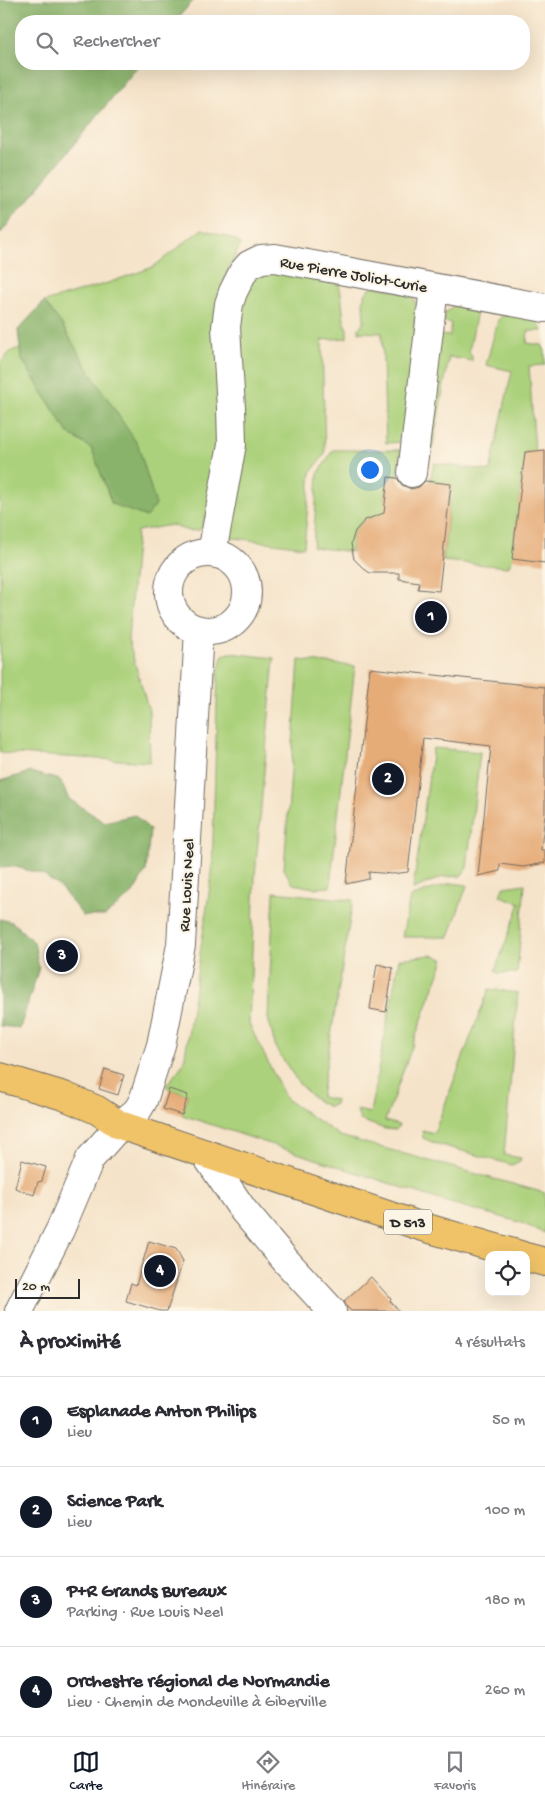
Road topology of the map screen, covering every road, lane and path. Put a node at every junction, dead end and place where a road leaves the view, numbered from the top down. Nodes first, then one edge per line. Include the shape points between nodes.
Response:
1 (434, 288) junction
2 (545, 308) edge
3 (412, 473) dead end
4 (212, 553) junction
5 (199, 630) junction
6 (0, 1077) edge
7 (0, 1096) edge
8 (120, 1125) junction
9 (205, 1154) junction
10 (506, 1251) edge
11 (530, 1257) edge
12 (545, 1262) edge
13 (19, 1311) edge
14 (332, 1311) edge

1 - 2 street, Rue Pierre Joliot-Curie
1 - 3 street
1 - 4 street, Rue Pierre Joliot-Curie via 275,258 261,259 243,272 233,292 227,316 232,444
4 - 5 street via 192,556 183,562 171,578 169,588 173,610 189,626
4 - 5 street via 239,568 247,591 245,603 240,614 224,627
5 - 8 street, Rue Louis Neel via 181,945 162,1044 147,1093 137,1110
6 - 8 main road, D 513 via 64,1096 97,1110
7 - 8 main road, D 513 via 94,1125
8 - 9 main road, D 513
8 - 13 street, Rue Louis Neel via 90,1159 60,1230
9 - 10 main road, D 513 via 420,1226
9 - 14 street via 243,1210
11 - 12 main road

